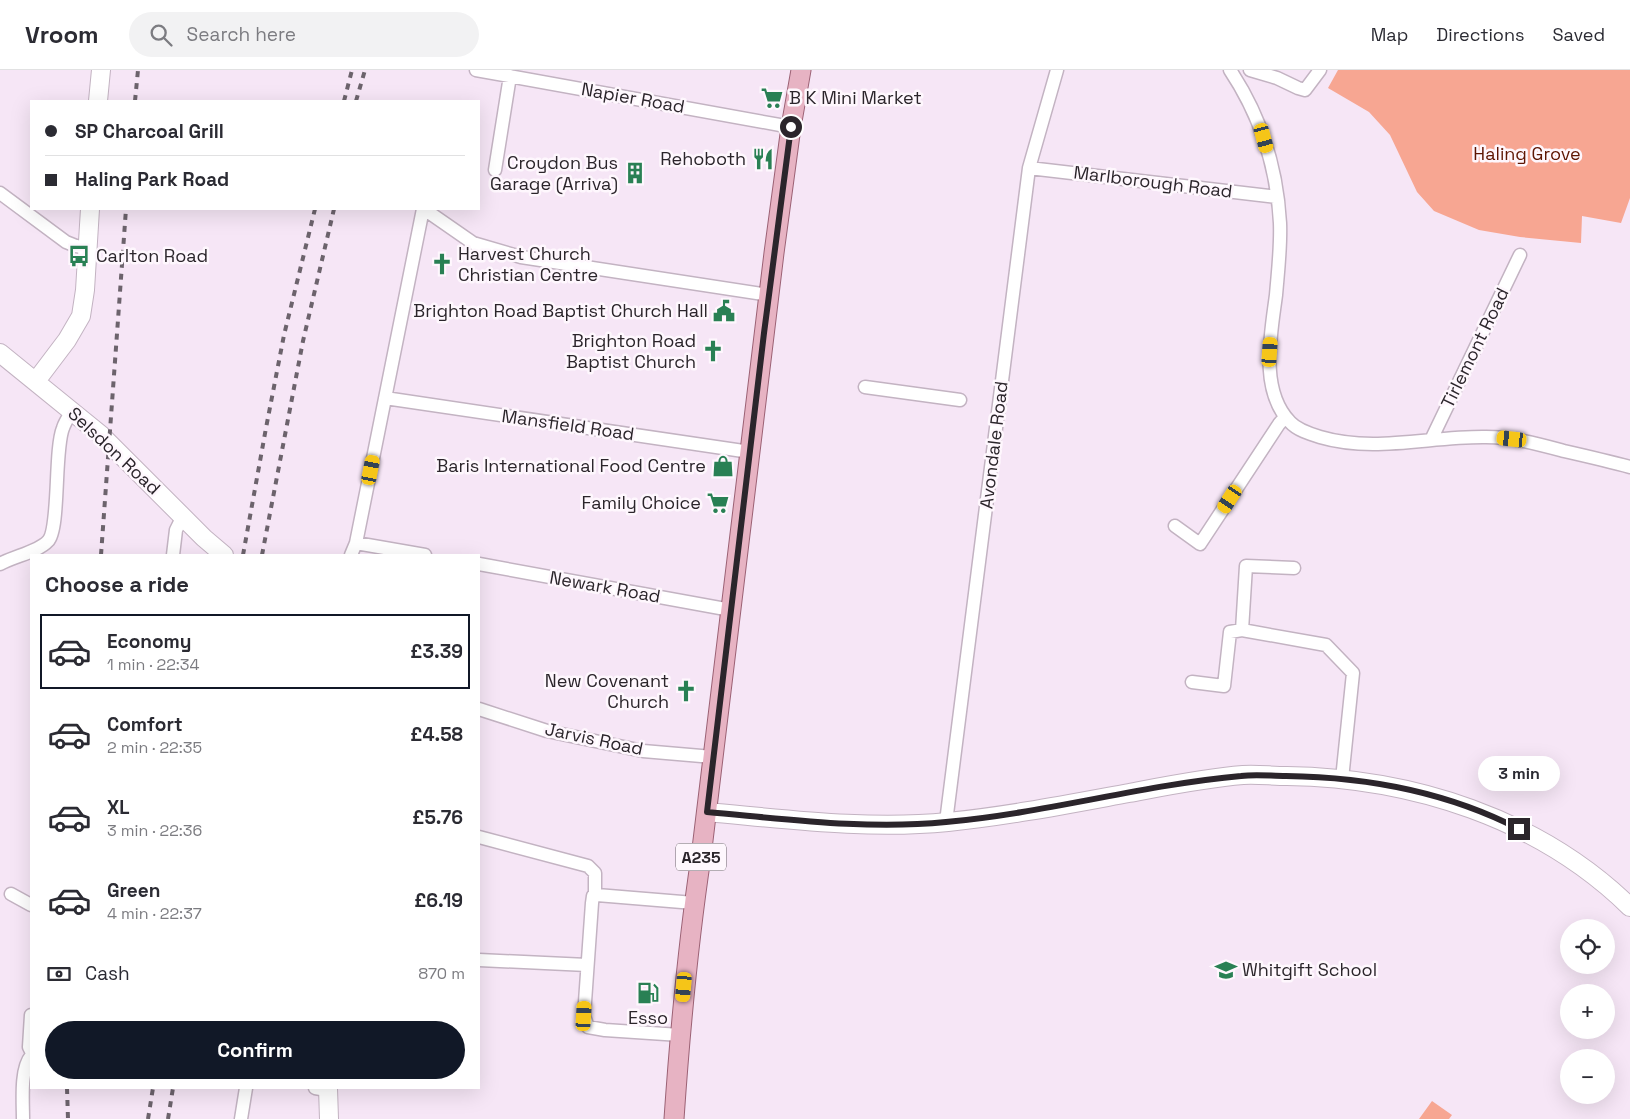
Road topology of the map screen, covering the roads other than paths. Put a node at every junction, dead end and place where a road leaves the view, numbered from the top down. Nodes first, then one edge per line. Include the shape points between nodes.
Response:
1 (101, 70) edge
2 (476, 70) edge
3 (801, 70) edge
4 (1057, 70) edge
5 (1230, 70) edge
6 (1250, 70) edge
7 (1320, 70) edge
8 (510, 76) junction
9 (98, 100) edge
10 (791, 127) junction
11 (1029, 168) junction
12 (495, 170) dead end
13 (0, 193) edge
14 (1278, 197) junction
15 (90, 210) edge
16 (423, 210) edge
17 (424, 210) edge
18 (87, 248) junction
19 (1520, 255) dead end
20 (769, 295) junction
21 (0, 353) edge
22 (36, 381) junction
23 (865, 387) dead end
24 (386, 398) junction
25 (960, 400) dead end
26 (72, 411) junction
27 (1285, 417) junction
28 (1431, 440) junction
29 (750, 452) junction
30 (1630, 467) edge
31 (183, 516) junction
32 (1175, 526) dead end
33 (354, 549) edge
34 (173, 554) edge
35 (223, 554) edge
36 (413, 554) edge
37 (0, 564) edge
38 (480, 564) edge
39 (1294, 568) dead end
40 (731, 610) junction
41 (1242, 630) junction
42 (1192, 682) dead end
43 (480, 708) edge
44 (713, 757) junction
45 (1342, 779) junction
46 (707, 812) junction
47 (946, 822) junction
48 (480, 837) edge
49 (11, 894) dead end
50 (595, 895) junction
51 (694, 903) junction
52 (30, 904) edge
53 (1629, 904) edge
54 (480, 960) edge
55 (587, 965) junction
56 (30, 1026) edge
57 (680, 1035) junction
58 (30, 1050) edge
59 (30, 1057) edge
60 (246, 1089) edge
61 (323, 1089) edge
62 (23, 1119) edge
63 (241, 1119) edge
64 (328, 1119) edge
65 (674, 1119) edge

1 - 9 street
2 - 8 street, Napier Road
3 - 10 main road, A235
4 - 11 street, Avondale Road
5 - 14 street via 1256,115
6 - 7 street via 1305,90
8 - 10 street, Napier Road
8 - 12 street
10 - 20 main road, A235
11 - 14 street, Marlborough Road
11 - 47 street, Avondale Road
13 - 18 street via 62,239
14 - 27 street via 1280,245 1269,366
15 - 18 street
16 - 24 street
17 - 20 street via 474,243 520,256
18 - 22 street via 81,316
19 - 28 street, Tirlemont Road
20 - 29 main road, A235
21 - 22 street, Selsdon Road
22 - 26 street, Selsdon Road
23 - 25 street
24 - 29 street, Mansfield Road
24 - 33 street
26 - 31 street, Selsdon Road
26 - 37 street via 62,428 54,528 50,540
27 - 28 street via 1300,430 1334,440 1372,444
27 - 32 street via 1200,544
28 - 30 street via 1512,439
29 - 40 main road, A235
31 - 34 street via 176,530
31 - 35 street, Selsdon Road
33 - 36 street
38 - 40 street, Newark Road
39 - 41 street via 1246,566
40 - 44 main road, A235
41 - 42 street via 1230,632 1224,686
41 - 45 street via 1326,645 1353,674
43 - 44 street, Jarvis Road via 547,731 643,751
44 - 46 main road, A235
45 - 47 street via 1244,775
45 - 53 street via 1424,793 1506,822 1560,853
46 - 47 street via 898,825
46 - 51 main road, A235
48 - 50 street via 588,866 596,873
49 - 52 street
50 - 51 street
50 - 55 street
51 - 57 main road, A235
54 - 55 street
55 - 57 street via 584,1016 588,1027
56 - 58 street
57 - 65 main road, A235
59 - 62 street via 25,1070
60 - 63 street
61 - 64 street

